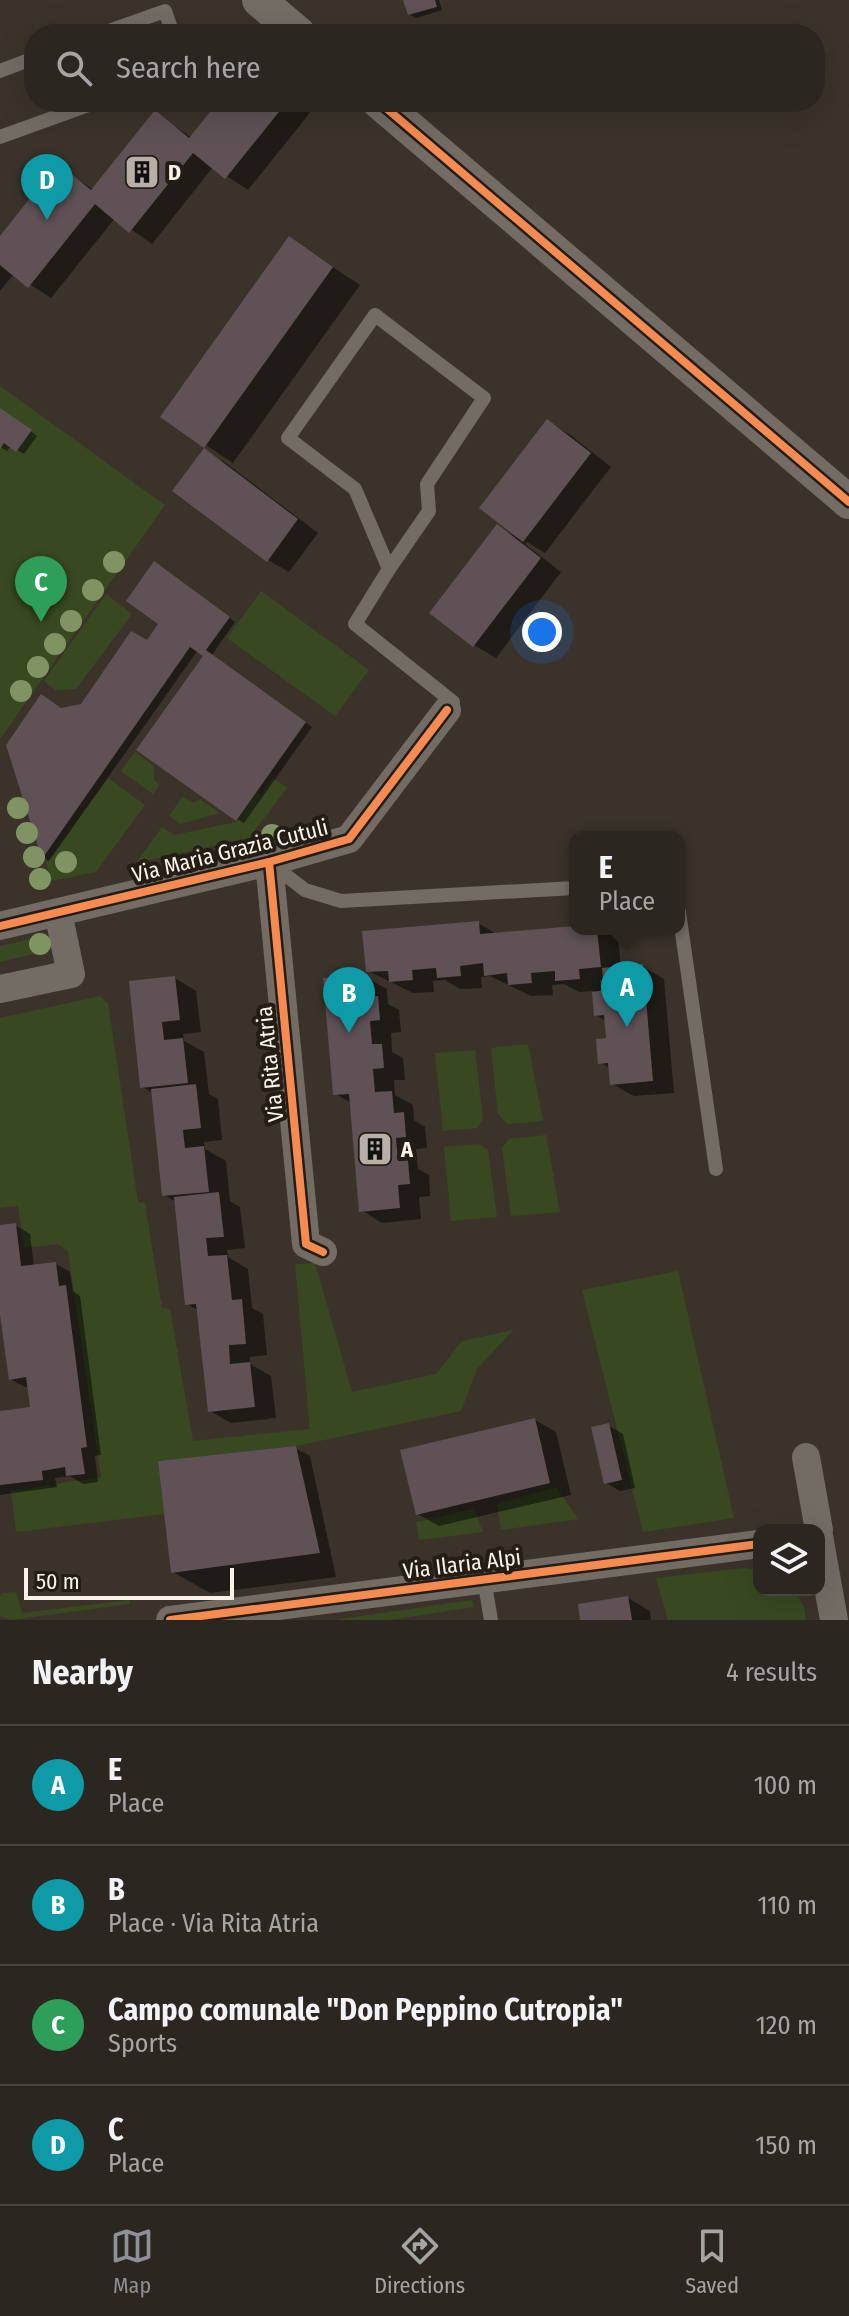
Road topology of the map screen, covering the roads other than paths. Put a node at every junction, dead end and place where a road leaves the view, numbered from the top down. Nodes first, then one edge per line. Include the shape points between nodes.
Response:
1 (259, 0) edge
2 (128, 24) edge
3 (170, 24) edge
4 (287, 24) edge
5 (24, 62) edge
6 (0, 71) edge
7 (69, 112) edge
8 (391, 112) edge
9 (0, 137) edge
10 (849, 502) edge
11 (389, 569) junction
12 (450, 706) joint
13 (269, 862) junction
14 (569, 888) edge
15 (58, 912) junction
16 (0, 926) edge
17 (682, 935) edge
18 (0, 989) edge
19 (716, 1169) dead end
20 (323, 1252) dead end
21 (806, 1457) dead end
22 (817, 1524) edge
23 (753, 1545) edge
24 (825, 1568) edge
25 (484, 1579) junction
26 (170, 1620) edge
27 (491, 1620) edge
28 (834, 1620) edge

1 - 4 street
2 - 3 lane via 165,11
5 - 6 lane
7 - 9 lane
8 - 10 street
11 - 11 lane via 429,511 427,484 484,398 375,315 288,438 355,489
11 - 12 lane via 355,624
12 - 13 street, Via Maria Grazia Cutuli via 349,839
13 - 14 lane via 305,890 341,901
13 - 15 street, Via Maria Grazia Cutuli
13 - 20 street, Via Rita Atria via 306,1244
15 - 16 street, Via Maria Grazia Cutuli
15 - 18 street via 71,974
17 - 19 lane
21 - 22 street
23 - 25 street, Via Ilaria Alpi
24 - 28 street
25 - 26 street, Via Ilaria Alpi
25 - 27 lane, Via Ilaria Alpi

